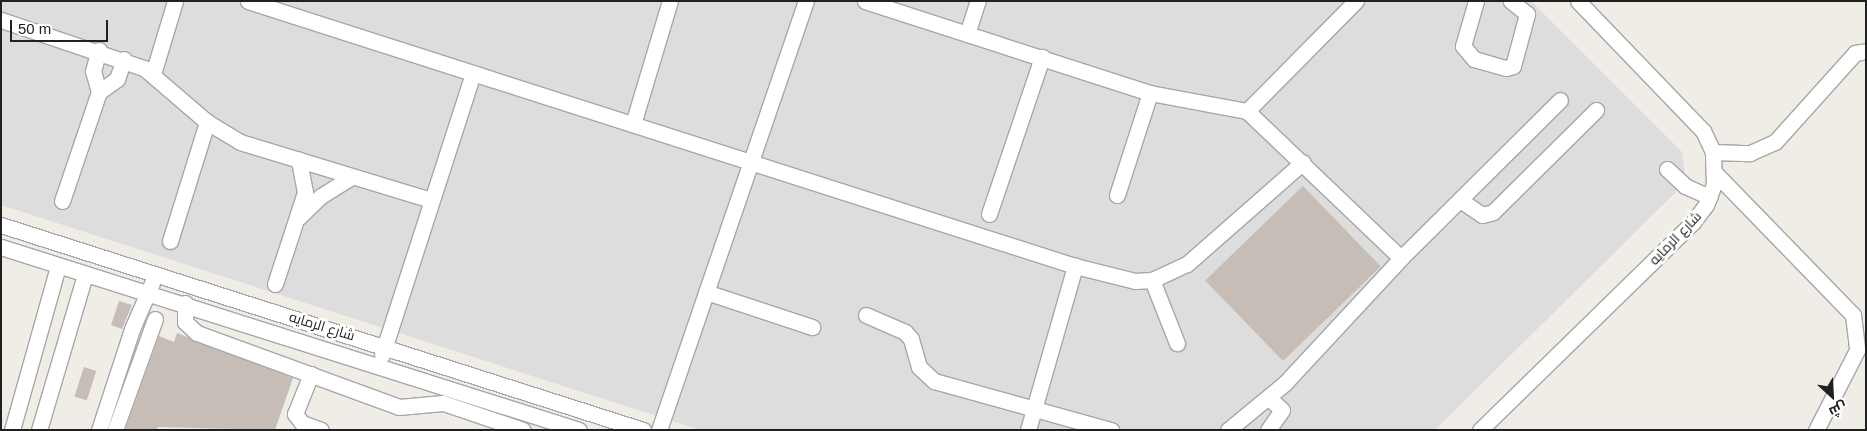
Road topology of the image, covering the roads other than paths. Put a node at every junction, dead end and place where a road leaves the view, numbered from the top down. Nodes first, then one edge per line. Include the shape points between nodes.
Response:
1 (175, 1) edge
2 (248, 1) edge
3 (670, 1) edge
4 (806, 1) edge
5 (865, 1) edge
6 (978, 1) edge
7 (1356, 1) edge
8 (1476, 1) edge
9 (1511, 1) edge
10 (1578, 1) edge
11 (1, 21) edge
12 (968, 34) junction
13 (99, 50) junction
14 (1866, 51) edge
15 (1042, 57) junction
16 (124, 59) junction
17 (473, 73) junction
18 (153, 74) junction
19 (100, 92) junction
20 (1150, 93) junction
21 (1560, 100) dead end
22 (1596, 110) dead end
23 (1248, 111) junction
24 (207, 122) junction
25 (633, 124) junction
26 (1713, 152) junction
27 (298, 160) junction
28 (751, 160) junction
29 (1303, 162) junction
30 (1667, 169) dead end
31 (1715, 173) junction
32 (352, 177) junction
33 (1117, 195) dead end
34 (1710, 197) junction
35 (431, 200) junction
36 (1460, 200) junction
37 (62, 201) dead end
38 (989, 214) dead end
39 (295, 222) junction
40 (1, 225) edge
41 (170, 241) dead end
42 (1, 247) edge
43 (1401, 258) junction
44 (58, 266) junction
45 (1075, 266) junction
46 (156, 274) junction
47 (85, 275) junction
48 (1152, 280) junction
49 (275, 284) dead end
50 (148, 292) junction
51 (706, 292) junction
52 (185, 303) junction
53 (866, 316) dead end
54 (155, 319) dead end
55 (812, 327) dead end
56 (1177, 342) dead end
57 (385, 346) junction
58 (378, 365) junction
59 (311, 374) junction
60 (1269, 398) junction
61 (1036, 407) junction
62 (100, 424) edge
63 (115, 427) edge
64 (559, 427) edge
65 (12, 430) edge
66 (40, 430) edge
67 (321, 430) edge
68 (523, 430) edge
69 (579, 430) edge
70 (642, 430) edge
71 (659, 430) edge
72 (1028, 430) edge
73 (1111, 430) edge
74 (1228, 430) edge
75 (1268, 430) edge
76 (1480, 430) edge
77 (1816, 430) edge

1 - 18 street
2 - 17 street
3 - 25 street
4 - 28 street
5 - 12 street
6 - 12 street
7 - 23 street
8 - 9 street via 1463,46 1474,59 1506,68 1513,66 1527,14
10 - 26 street, شارع الرمايه via 1696,121
11 - 13 street
12 - 15 street
13 - 16 street
13 - 19 street via 93,71
14 - 26 street via 1855,53 1775,142 1750,154
15 - 20 street
15 - 38 street
16 - 18 street
16 - 19 street via 116,79
17 - 25 street
17 - 35 street
18 - 24 street
19 - 37 street
20 - 23 street
20 - 33 street
21 - 36 street
22 - 36 street via 1493,212 1482,215
23 - 29 street
24 - 27 street via 240,142
24 - 41 street
25 - 28 street
26 - 31 street, شارع الرمايه
27 - 32 street
27 - 39 street via 305,192
28 - 45 street
28 - 51 street
29 - 43 street
29 - 48 street via 1187,264
30 - 34 street via 1686,186
31 - 34 street, شارع الرمايه
31 - 77 street via 1853,315 1857,350
32 - 35 street
32 - 39 street via 321,196
34 - 76 street, شارع الرمايه via 1692,222
35 - 57 street
36 - 43 street
39 - 49 street
40 - 46 street, شارع الرمايه
42 - 44 street, شارع الرمايه
43 - 60 street
44 - 47 street, شارع الرمايه
44 - 65 street
45 - 48 street via 1135,281
45 - 61 street
46 - 50 street
46 - 57 street, شارع الرمايه
47 - 50 street, شارع الرمايه
47 - 66 street
48 - 56 street
50 - 52 street, شارع الرمايه
50 - 62 street
51 - 55 street
51 - 71 street
52 - 58 street, شارع الرمايه
52 - 59 street via 183,318 193,331
53 - 61 street via 905,332 911,339 919,367 930,378
54 - 63 street
57 - 58 street
57 - 70 street, شارع الرمايه
58 - 64 street, شارع الرمايه
59 - 67 street via 295,414 302,423
59 - 68 street via 399,407 443,403
60 - 74 street
60 - 75 street via 1282,410
61 - 72 street
61 - 73 street
62 - 63 street
64 - 69 street, شارع الرمايه

